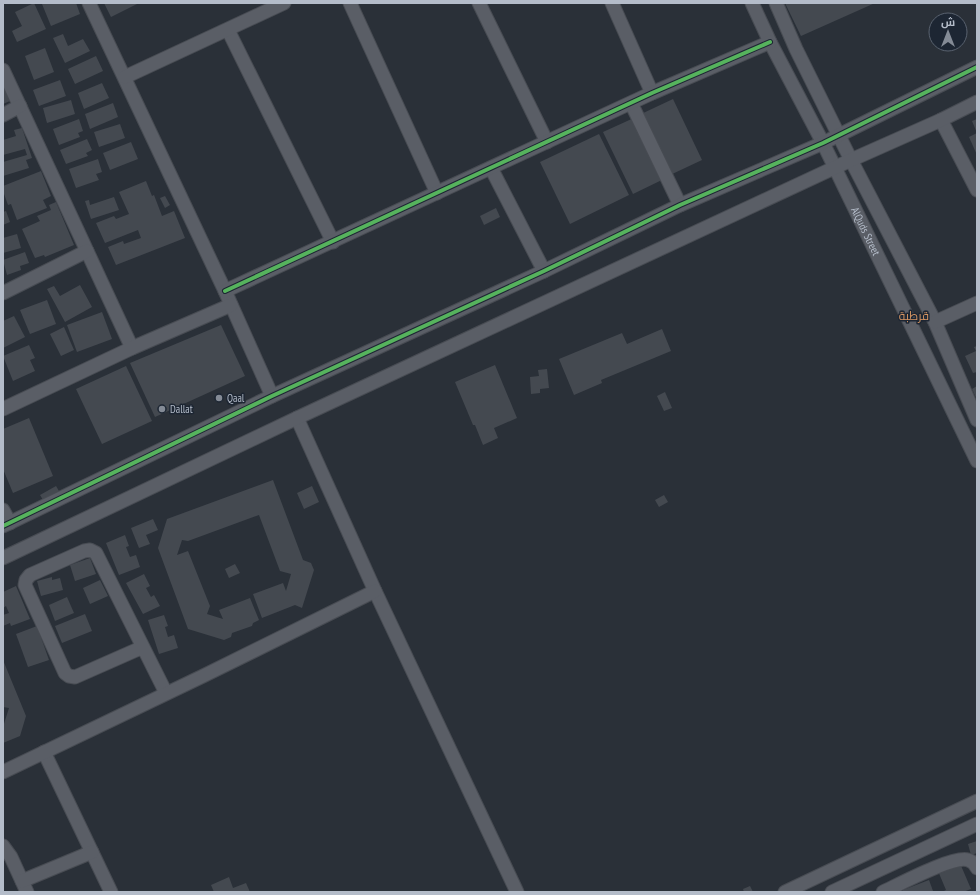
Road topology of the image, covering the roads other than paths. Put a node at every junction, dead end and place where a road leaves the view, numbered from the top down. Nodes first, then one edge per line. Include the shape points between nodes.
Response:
1 (89, 3) edge
2 (284, 3) edge
3 (350, 3) edge
4 (479, 3) edge
5 (612, 3) edge
6 (752, 3) edge
7 (776, 3) edge
8 (228, 30) junction
9 (770, 42) junction
10 (977, 68) edge
11 (3, 70) edge
12 (125, 77) junction
13 (652, 93) junction
14 (977, 102) edge
15 (630, 103) junction
16 (20, 106) junction
17 (3, 114) edge
18 (941, 120) junction
19 (839, 134) junction
20 (547, 142) junction
21 (823, 143) junction
22 (852, 160) junction
23 (491, 168) junction
24 (834, 168) junction
25 (977, 190) edge
26 (437, 193) junction
27 (680, 205) junction
28 (332, 242) junction
29 (87, 251) junction
30 (544, 271) junction
31 (225, 291) junction
32 (3, 293) edge
33 (977, 303) edge
34 (231, 305) junction
35 (935, 322) junction
36 (132, 348) junction
37 (272, 396) junction
38 (3, 408) edge
39 (297, 418) junction
40 (977, 420) edge
41 (977, 461) edge
42 (3, 510) edge
43 (6, 524) edge
44 (3, 558) edge
45 (375, 591) junction
46 (143, 647) junction
47 (166, 694) junction
48 (44, 752) junction
49 (3, 772) edge
50 (977, 801) edge
51 (977, 824) edge
52 (3, 846) edge
53 (92, 852) junction
54 (977, 868) edge
55 (25, 887) edge
56 (111, 892) edge
57 (517, 892) edge
58 (785, 892) edge
59 (832, 892) edge
60 (883, 892) edge

1 - 12 street
2 - 8 street
3 - 26 street
4 - 20 street
5 - 13 street
6 - 9 street, AlQuds Street
7 - 19 street, AlQuds Street
8 - 12 street
8 - 28 street
9 - 13 street
9 - 21 street, AlQuds Street
10 - 19 street
11 - 16 street
12 - 31 street
13 - 15 street
14 - 18 street
15 - 20 street
15 - 27 street
16 - 17 street
16 - 29 street
18 - 22 street
18 - 25 street
19 - 21 street
19 - 22 street, AlQuds Street
20 - 23 street
21 - 24 street, AlQuds Street
21 - 27 street
22 - 24 street
22 - 35 street, AlQuds Street
23 - 26 street
23 - 30 street
24 - 39 street
24 - 41 street, AlQuds Street
26 - 28 street
27 - 30 street
28 - 31 street
29 - 32 street
29 - 36 street
30 - 37 street
31 - 34 street
33 - 35 street
34 - 36 street
34 - 37 street
35 - 40 street, AlQuds Street
36 - 38 street
37 - 43 street
39 - 44 street
39 - 45 street
42 - 43 street
45 - 47 street
45 - 57 street
46 - 46 street via 96,553 84,551 30,575 26,580 25,585 65,673 69,676 75,677
46 - 47 street
47 - 48 street
48 - 49 street
48 - 53 street
50 - 58 street
51 - 59 street
52 - 55 street
53 - 55 street
53 - 56 street
54 - 60 street via 967,860 958,860

